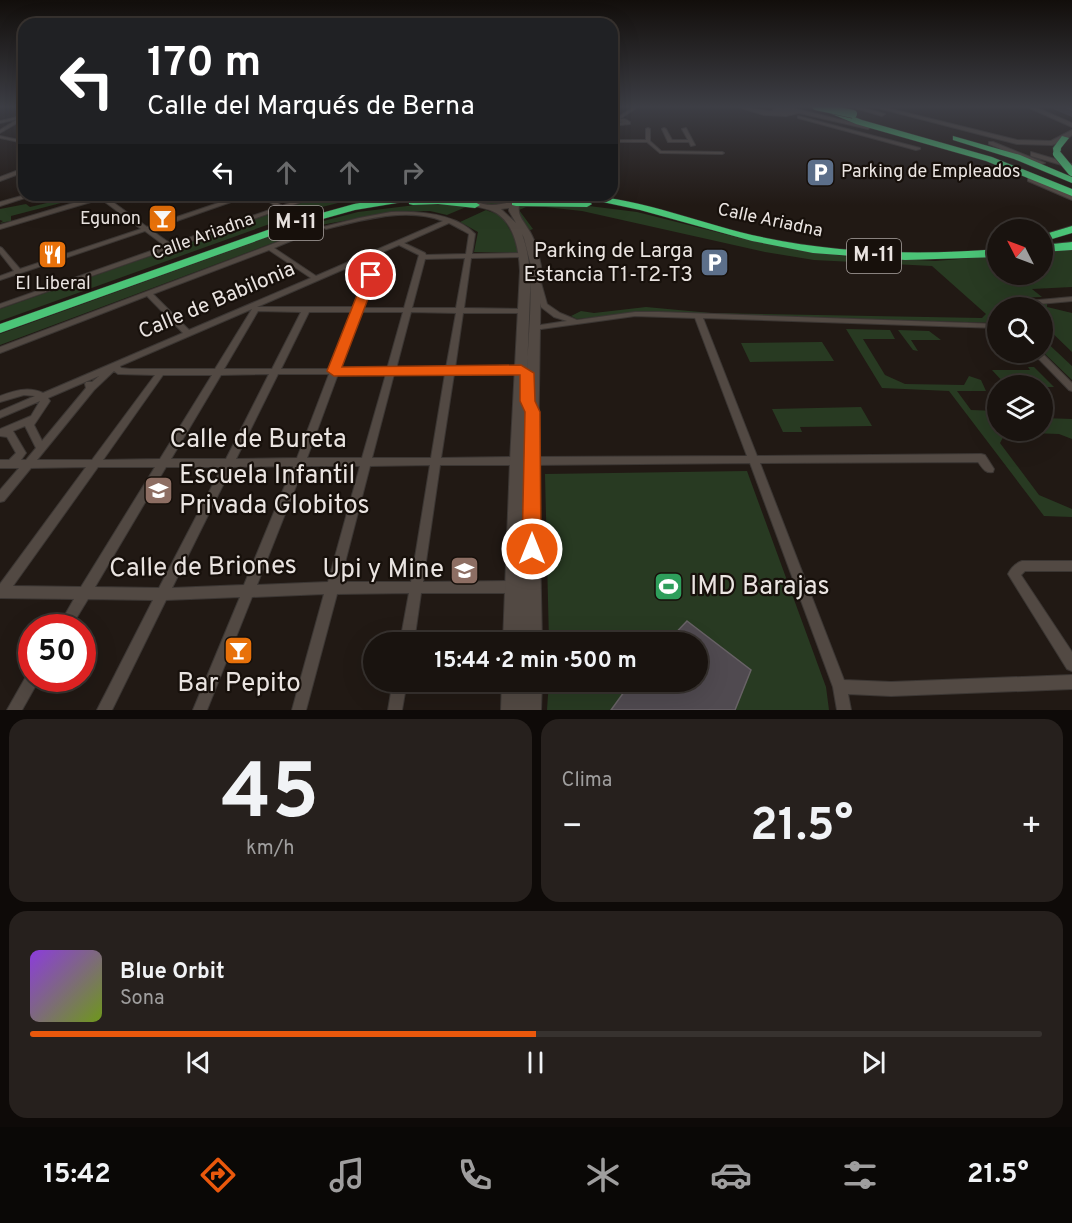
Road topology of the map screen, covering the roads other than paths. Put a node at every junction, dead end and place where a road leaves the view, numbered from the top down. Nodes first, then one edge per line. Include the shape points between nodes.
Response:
1 (633, 139) edge
2 (669, 139) edge
3 (884, 139) edge
4 (920, 139) edge
5 (927, 139) edge
6 (928, 139) edge
7 (946, 139) edge
8 (969, 139) edge
9 (975, 139) edge
10 (980, 139) edge
11 (1003, 139) edge
12 (1062, 139) edge
13 (1069, 139) edge
14 (648, 140) joint
15 (691, 141) joint
16 (918, 149) dead end
17 (697, 153) junction
18 (722, 153) dead end
19 (1041, 163) joint
20 (1071, 168) edge
21 (18, 172) edge
22 (0, 173) edge
23 (10, 175) junction
24 (18, 177) edge
25 (0, 179) edge
26 (1072, 188) edge
27 (618, 195) edge
28 (18, 199) edge
29 (618, 200) edge
30 (86, 201) edge
31 (110, 201) edge
32 (230, 201) edge
33 (271, 201) edge
34 (301, 201) edge
35 (355, 201) edge
36 (373, 201) edge
37 (388, 201) edge
38 (469, 201) edge
39 (514, 201) edge
40 (517, 201) edge
41 (549, 201) edge
42 (608, 201) edge
43 (0, 204) edge
44 (278, 205) dead end
45 (475, 205) junction
46 (492, 208) junction
47 (672, 212) junction
48 (449, 221) junction
49 (0, 227) edge
50 (326, 227) dead end
51 (147, 229) junction
52 (1072, 229) edge
53 (309, 232) dead end
54 (1053, 235) edge
55 (752, 238) junction
56 (398, 242) junction
57 (1068, 245) edge
58 (1053, 246) edge
59 (269, 247) junction
60 (172, 248) junction
61 (0, 249) edge
62 (987, 250) edge
63 (987, 251) edge
64 (374, 253) junction
65 (524, 255) junction
66 (422, 257) junction
67 (468, 257) junction
68 (171, 265) junction
69 (19, 272) junction
70 (315, 278) junction
71 (0, 279) edge
72 (537, 279) junction
73 (148, 293) junction
74 (1072, 299) edge
75 (1053, 301) edge
76 (0, 306) edge
77 (253, 307) junction
78 (306, 310) junction
79 (357, 310) junction
80 (408, 310) junction
81 (459, 310) junction
82 (525, 311) junction
83 (699, 317) junction
84 (562, 318) junction
85 (0, 322) edge
86 (582, 322) junction
87 (987, 326) edge
88 (551, 327) junction
89 (534, 328) junction
90 (0, 329) edge
91 (188, 333) junction
92 (0, 350) edge
93 (1047, 363) edge
94 (115, 365) junction
95 (449, 370) junction
96 (521, 370) junction
97 (274, 371) junction
98 (334, 371) junction
99 (392, 371) junction
100 (161, 372) junction
101 (218, 372) junction
102 (78, 381) junction
103 (91, 387) junction
104 (1072, 388) edge
105 (43, 396) junction
106 (0, 399) edge
107 (532, 412) junction
108 (0, 415) edge
109 (34, 418) junction
110 (0, 433) edge
111 (40, 448) junction
112 (752, 460) junction
113 (436, 461) junction
114 (524, 461) junction
115 (300, 462) junction
116 (368, 462) junction
117 (29, 463) junction
118 (97, 463) junction
119 (164, 463) junction
120 (230, 463) junction
121 (0, 464) edge
122 (12, 464) junction
123 (989, 469) dead end
124 (0, 498) edge
125 (1072, 566) edge
126 (514, 586) junction
127 (331, 588) junction
128 (416, 588) junction
129 (248, 590) junction
130 (86, 592) junction
131 (1, 593) edge
132 (163, 594) junction
133 (72, 614) edge
134 (409, 632) edge
135 (513, 632) edge
136 (525, 632) edge
137 (532, 632) edge
138 (1072, 664) edge
139 (1072, 682) edge
140 (840, 687) junction
141 (25, 692) edge
142 (398, 692) edge
143 (521, 692) edge
144 (528, 692) edge
145 (14, 710) edge
146 (104, 710) edge
147 (200, 710) edge
148 (299, 710) edge
149 (395, 710) edge
150 (512, 710) edge
151 (531, 710) edge
152 (844, 710) edge

1 - 14 street
2 - 15 street
3 - 16 street
4 - 26 street
5 - 26 highway
6 - 26 highway via 991,156
7 - 26 highway via 994,152
8 - 26 highway via 1017,157
9 - 20 street
10 - 19 street
11 - 12 street via 1047,143
13 - 20 highway, bridge via 1060,155
14 - 17 street via 660,152
15 - 17 street
17 - 18 street
19 - 26 highway
21 - 23 street
22 - 23 street
23 - 24 street
23 - 25 street
27 - 47 highway
28 - 43 street
29 - 47 highway, Calle Ariadna / M-11
30 - 49 street
31 - 51 street
32 - 51 street
33 - 44 street
34 - 60 street
35 - 68 highway via 292,218
36 - 68 highway, Calle Ariadna / M-11 via 315,214
37 - 68 highway, Calle Ariadna / M-11 via 318,216
38 - 45 street
39 - 46 street
40 - 72 street via 513,211 526,231
41 - 55 highway via 616,207
42 - 55 highway, Calle Ariadna / M-11
45 - 46 street
45 - 68 highway via 415,202 341,214
46 - 65 street via 505,213
47 - 62 highway, Calle Ariadna / M-11 via 800,243 864,251
48 - 50 street via 431,214 410,213
48 - 56 street, Calle de Babilonia
48 - 67 street via 471,232
51 - 60 street
51 - 69 street
52 - 54 highway
53 - 59 street
55 - 63 highway, Calle Ariadna / M-11 via 834,252 897,257
56 - 64 street, Calle de Babilonia
56 - 66 street via 423,254
57 - 58 highway
59 - 70 street
59 - 73 street
60 - 76 street
61 - 69 street
64 - 70 street, Calle de Babilonia
64 - 79 street via 377,259
65 - 67 street
65 - 82 street
66 - 67 street
66 - 80 street
67 - 81 street
68 - 85 highway, Calle Ariadna / M-11
68 - 90 highway, Calle Ariadna / M-11
69 - 71 street
70 - 77 street, Calle de Babilonia
72 - 84 street via 544,305
72 - 89 street
73 - 91 street
73 - 92 street
74 - 75 street
77 - 78 street
77 - 91 street, Calle de Babilonia
77 - 101 street
78 - 79 street
78 - 97 street
79 - 80 street
79 - 98 street
80 - 81 street
80 - 99 street
81 - 82 street
81 - 95 street
82 - 89 street via 529,313 529,326
82 - 96 street
83 - 86 street via 639,314
83 - 87 street
83 - 112 street
84 - 86 street
84 - 88 street
86 - 88 street
88 - 89 street
89 - 107 street
91 - 94 street, Calle de Babilonia
93 - 104 street
94 - 100 street via 118,371
94 - 102 street, Calle de Babilonia
94 - 103 street
95 - 96 street
95 - 99 street
95 - 113 street
96 - 107 street via 527,373
96 - 114 street
97 - 98 street
97 - 101 street
97 - 120 street
98 - 99 street
98 - 115 street
99 - 116 street
100 - 101 street
100 - 118 street
101 - 119 street
102 - 103 street
102 - 105 street, Calle de Babilonia
103 - 111 street
105 - 106 street via 21,393
105 - 108 street, Calle de Babilonia
105 - 109 street via 44,406
107 - 114 street
109 - 110 street
109 - 111 street via 28,425
110 - 122 street via 10,434 21,453
111 - 117 street
112 - 114 street, Calle de Bureta
112 - 123 street, Calle de Bureta via 981,458
112 - 140 street
113 - 114 street, Calle de Bureta
113 - 116 street, Calle de Bureta
113 - 128 street
114 - 126 street
114 - 137 street
115 - 116 street, Calle de Bureta
115 - 120 street, Calle de Bureta
115 - 129 street
116 - 127 street
117 - 118 street, Calle de Bureta
117 - 122 street, Calle de Bureta
117 - 124 street
118 - 119 street, Calle de Bureta
118 - 131 street
119 - 120 street, Calle de Bureta
119 - 130 street
120 - 132 street
121 - 122 street, Calle de Bureta
125 - 138 street via 1023,566 1014,574
126 - 128 street, Calle de Briones
126 - 135 street
126 - 136 street via 524,600
127 - 128 street, Calle de Briones
127 - 129 street, Calle de Briones
127 - 148 street
128 - 134 street
129 - 132 street, Calle de Briones
129 - 147 street
130 - 131 street, Calle de Briones
130 - 132 street, Calle de Briones
130 - 133 street
132 - 146 street
139 - 140 street via 891,689
140 - 152 street
141 - 145 street
142 - 149 street
143 - 150 street
144 - 151 street

